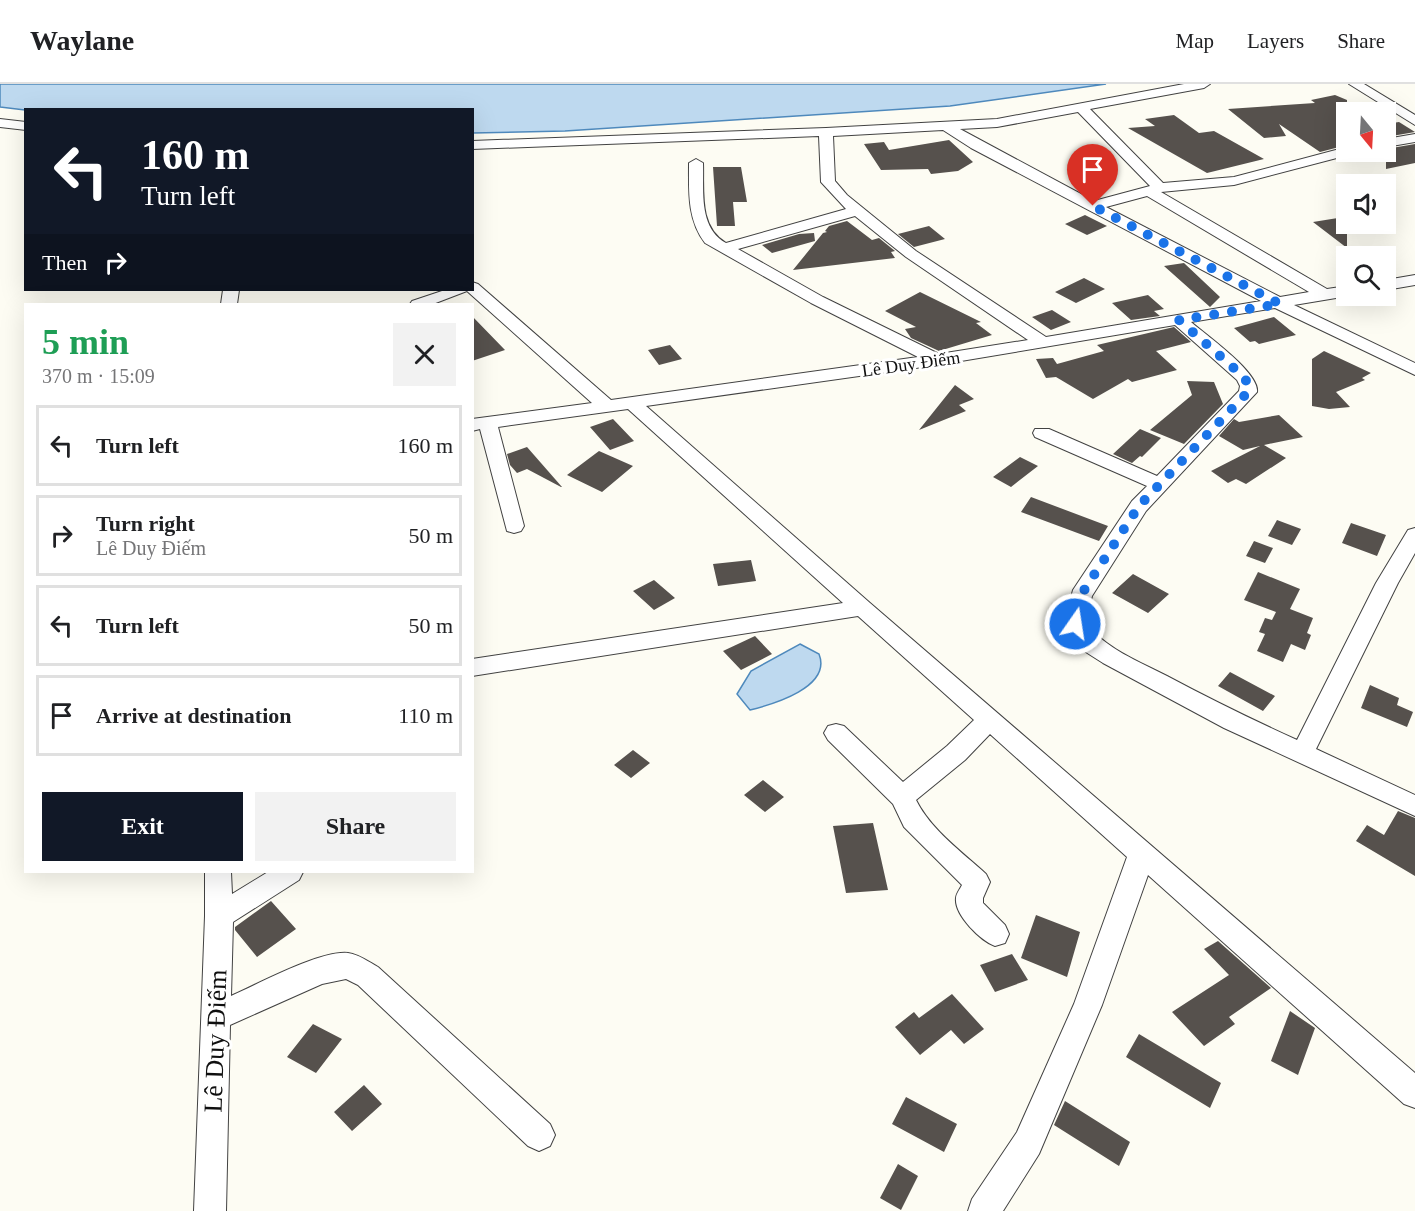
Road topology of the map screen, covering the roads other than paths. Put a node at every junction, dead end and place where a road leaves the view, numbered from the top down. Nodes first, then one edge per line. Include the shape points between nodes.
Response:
1 (1204, 84) edge
2 (1354, 84) edge
3 (1082, 108) junction
4 (1412, 116) edge
5 (0, 123) edge
6 (24, 126) edge
7 (946, 126) junction
8 (826, 132) junction
9 (1415, 138) edge
10 (1396, 141) edge
11 (474, 145) edge
12 (1336, 154) edge
13 (696, 163) dead end
14 (1154, 190) junction
15 (1093, 206) junction
16 (859, 210) junction
17 (724, 248) junction
18 (1415, 280) edge
19 (1396, 283) edge
20 (474, 289) edge
21 (457, 291) edge
22 (1336, 293) edge
23 (1325, 295) junction
24 (421, 303) edge
25 (1280, 304) junction
26 (1179, 320) junction
27 (1043, 342) junction
28 (937, 360) junction
29 (1415, 370) edge
30 (632, 402) junction
31 (607, 406) junction
32 (480, 424) edge
33 (1042, 433) dead end
34 (1159, 484) junction
35 (514, 526) dead end
36 (1415, 535) edge
37 (862, 608) junction
38 (474, 668) edge
39 (989, 720) junction
40 (836, 733) dead end
41 (1302, 754) junction
42 (902, 797) junction
43 (1415, 806) edge
44 (1142, 853) junction
45 (218, 873) edge
46 (288, 873) edge
47 (219, 916) junction
48 (996, 934) dead end
49 (216, 1017) junction
50 (1415, 1093) edge
51 (539, 1135) dead end
52 (210, 1211) edge
53 (984, 1211) edge

1 - 3 street
2 - 4 street
3 - 7 street via 1016,121
3 - 14 street
5 - 6 street
7 - 8 street
7 - 15 street
8 - 11 street
8 - 16 street via 828,182
9 - 10 street
12 - 14 street via 1234,181
13 - 17 street via 700,226 710,240
14 - 15 street
14 - 23 street
15 - 25 street
16 - 17 street
16 - 27 street via 911,254
17 - 28 street
18 - 19 street
20 - 31 street
21 - 24 street
22 - 23 street, Lê Duy Điếm
23 - 25 street, Lê Duy Điếm
25 - 26 street, Lê Duy Điếm
25 - 29 street
26 - 27 street, Lê Duy Điếm
26 - 34 street via 1244,377 1249,386 1248,392
27 - 28 street, Lê Duy Điếm
28 - 30 street, Lê Duy Điếm
30 - 31 street, Lê Duy Điếm
30 - 37 street
31 - 32 street, Lê Duy Điếm
32 - 35 street
33 - 34 street
34 - 41 street via 1139,506 1081,595 1075,624 1089,643 1111,657
36 - 41 street
37 - 38 street
37 - 39 street
39 - 42 street
39 - 44 street
40 - 42 street
41 - 43 street
42 - 48 street via 913,819 977,882 969,898 971,908
44 - 50 street
44 - 53 street via 1088,1005 1028,1143
45 - 47 street, Lê Duy Điếm
46 - 47 street
47 - 49 street, Lê Duy Điếm
49 - 51 street via 320,971 348,966 368,976
49 - 52 street, Lê Duy Điếm

